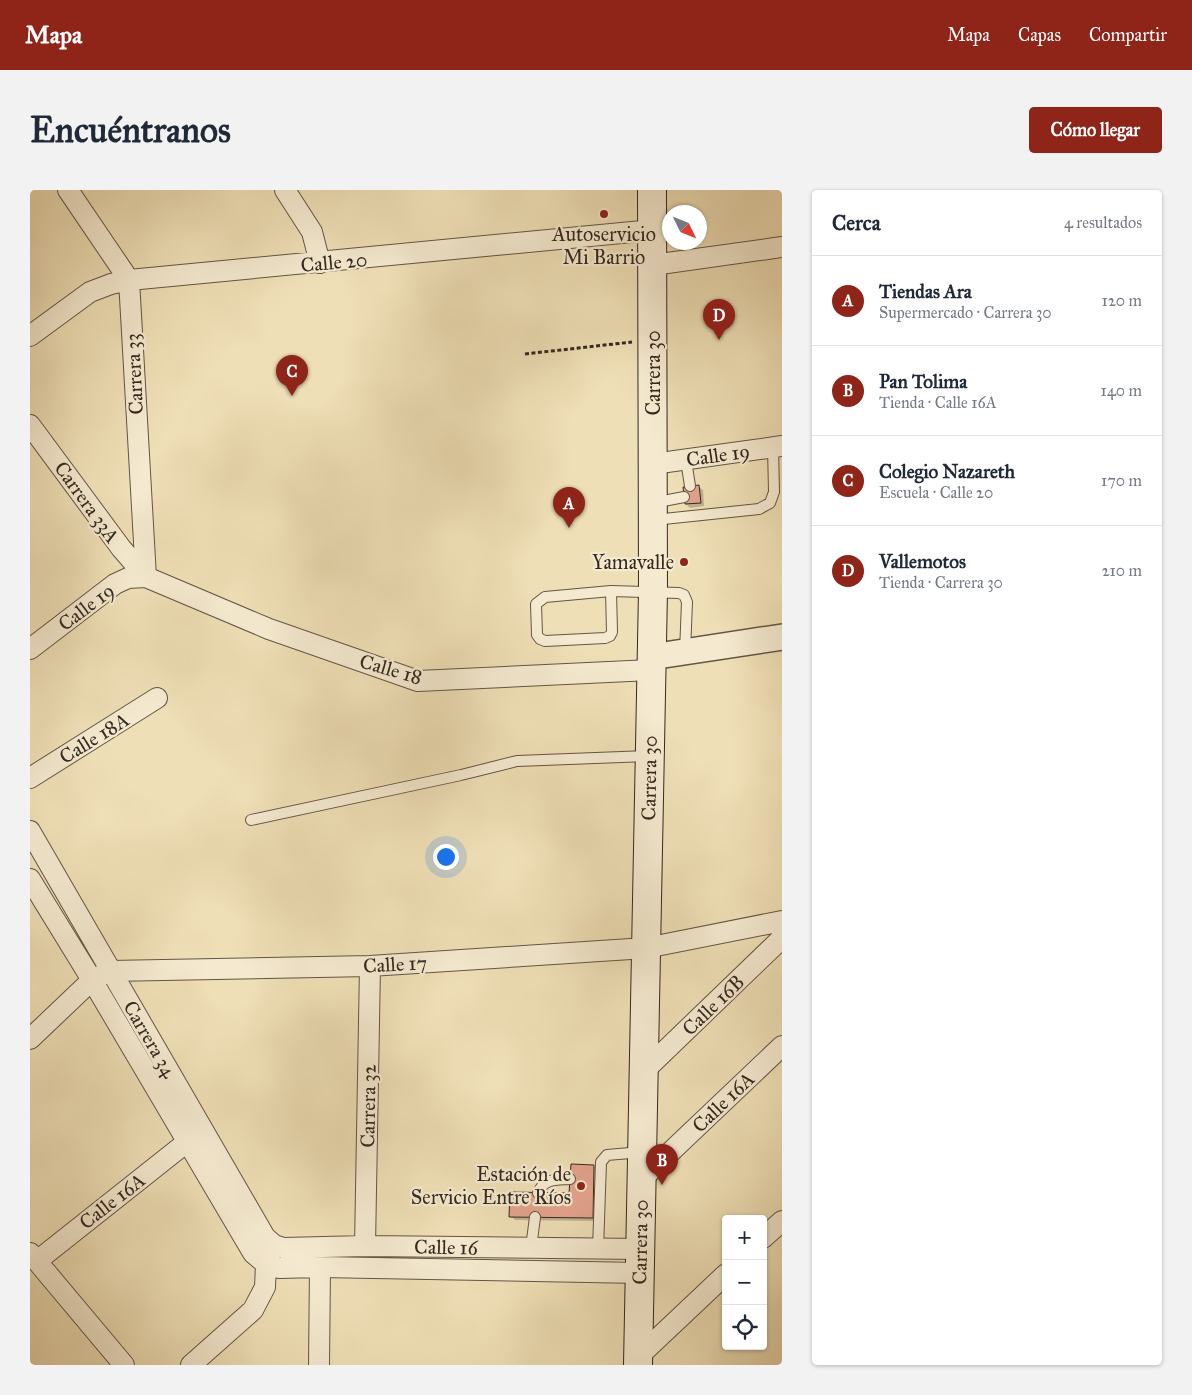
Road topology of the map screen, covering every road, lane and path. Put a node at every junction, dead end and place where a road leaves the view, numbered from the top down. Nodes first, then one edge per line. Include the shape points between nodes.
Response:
1 (68, 190) edge
2 (286, 190) edge
3 (652, 190) edge
4 (653, 230) junction
5 (782, 247) edge
6 (320, 263) junction
7 (653, 265) junction
8 (129, 280) junction
9 (30, 336) edge
10 (653, 341) junction
11 (525, 354) dead end
12 (30, 425) edge
13 (777, 447) edge
14 (686, 460) junction
15 (653, 464) junction
16 (690, 486) dead end
17 (684, 497) dead end
18 (652, 512) junction
19 (146, 577) junction
20 (610, 591) junction
21 (653, 591) junction
22 (782, 637) edge
23 (30, 649) edge
24 (685, 652) junction
25 (651, 663) junction
26 (157, 698) dead end
27 (650, 756) junction
28 (30, 778) edge
29 (251, 820) dead end
30 (30, 831) edge
31 (30, 878) edge
32 (782, 921) edge
33 (782, 938) edge
34 (646, 948) junction
35 (370, 966) junction
36 (110, 971) junction
37 (92, 980) junction
38 (30, 1038) edge
39 (782, 1046) edge
40 (644, 1071) junction
41 (186, 1142) junction
42 (642, 1166) junction
43 (570, 1180) dead end
44 (538, 1193) dead end
45 (535, 1217) dead end
46 (782, 1221) edge
47 (767, 1234) edge
48 (274, 1245) junction
49 (365, 1246) junction
50 (531, 1248) junction
51 (598, 1249) junction
52 (33, 1257) edge
53 (640, 1261) junction
54 (266, 1264) junction
55 (320, 1267) junction
56 (722, 1278) edge
57 (638, 1361) edge
58 (124, 1365) edge
59 (191, 1365) edge
60 (319, 1365) edge

1 - 8 street
2 - 6 street via 312,232
3 - 4 main road, Carrera 30
4 - 6 street, Calle 20
4 - 7 main road, Carrera 30
5 - 7 street
6 - 8 street, Calle 20
7 - 10 main road, Carrera 30
8 - 9 street, Calle 20 via 90,292
8 - 19 street, Carrera 33
10 - 11 path
10 - 15 main road, Carrera 30
12 - 19 street, Carrera 33A via 120,548
13 - 14 street, Calle 19
13 - 18 lane via 774,492 770,503 759,509
14 - 15 street, Calle 19
14 - 16 lane
15 - 18 main road, Carrera 30
17 - 18 lane
18 - 21 main road, Carrera 30
19 - 23 street, Calle 19 via 128,578 115,584
19 - 25 street, Calle 18 via 269,629 418,681
20 - 20 lane via 540,600 536,604 537,635 544,641 610,636
20 - 21 lane
21 - 24 lane via 684,595 687,602
21 - 25 main road, Carrera 30
22 - 24 street, Calle 18
24 - 25 street, Calle 18
25 - 27 main road, Carrera 30
26 - 28 street, Calle 18A
27 - 29 lane via 517,761
27 - 34 main road, Carrera 30
30 - 36 street, Carrera 34
31 - 37 street, Carrera 34
32 - 34 street, Calle 17
33 - 40 street, Calle 16B
34 - 35 street, Calle 17
34 - 40 main road, Carrera 30
35 - 36 street, Calle 17
35 - 49 street, Carrera 32
36 - 37 street, Calle 17
36 - 48 street, Carrera 34 via 265,1237
37 - 38 street, Calle 17
37 - 41 street, Carrera 34
39 - 42 street, Calle 16A
40 - 42 main road, Carrera 30
41 - 52 street, Calle 16A
41 - 54 street, Carrera 34 via 253,1254
42 - 51 lane via 607,1155 601,1162 597,1178
42 - 53 main road, Carrera 30
43 - 44 lane via 549,1180 543,1183
45 - 50 lane
46 - 47 street
48 - 49 street, Calle 16 via 283,1248
48 - 54 street
49 - 50 street, Calle 16
50 - 51 street, Calle 16
51 - 53 street, Calle 16
52 - 58 street
53 - 55 street, Calle 16
53 - 57 main road, Carrera 30
54 - 55 street, Calle 16 via 279,1268
54 - 59 street via 265,1286 253,1310
55 - 60 street
56 - 57 street

